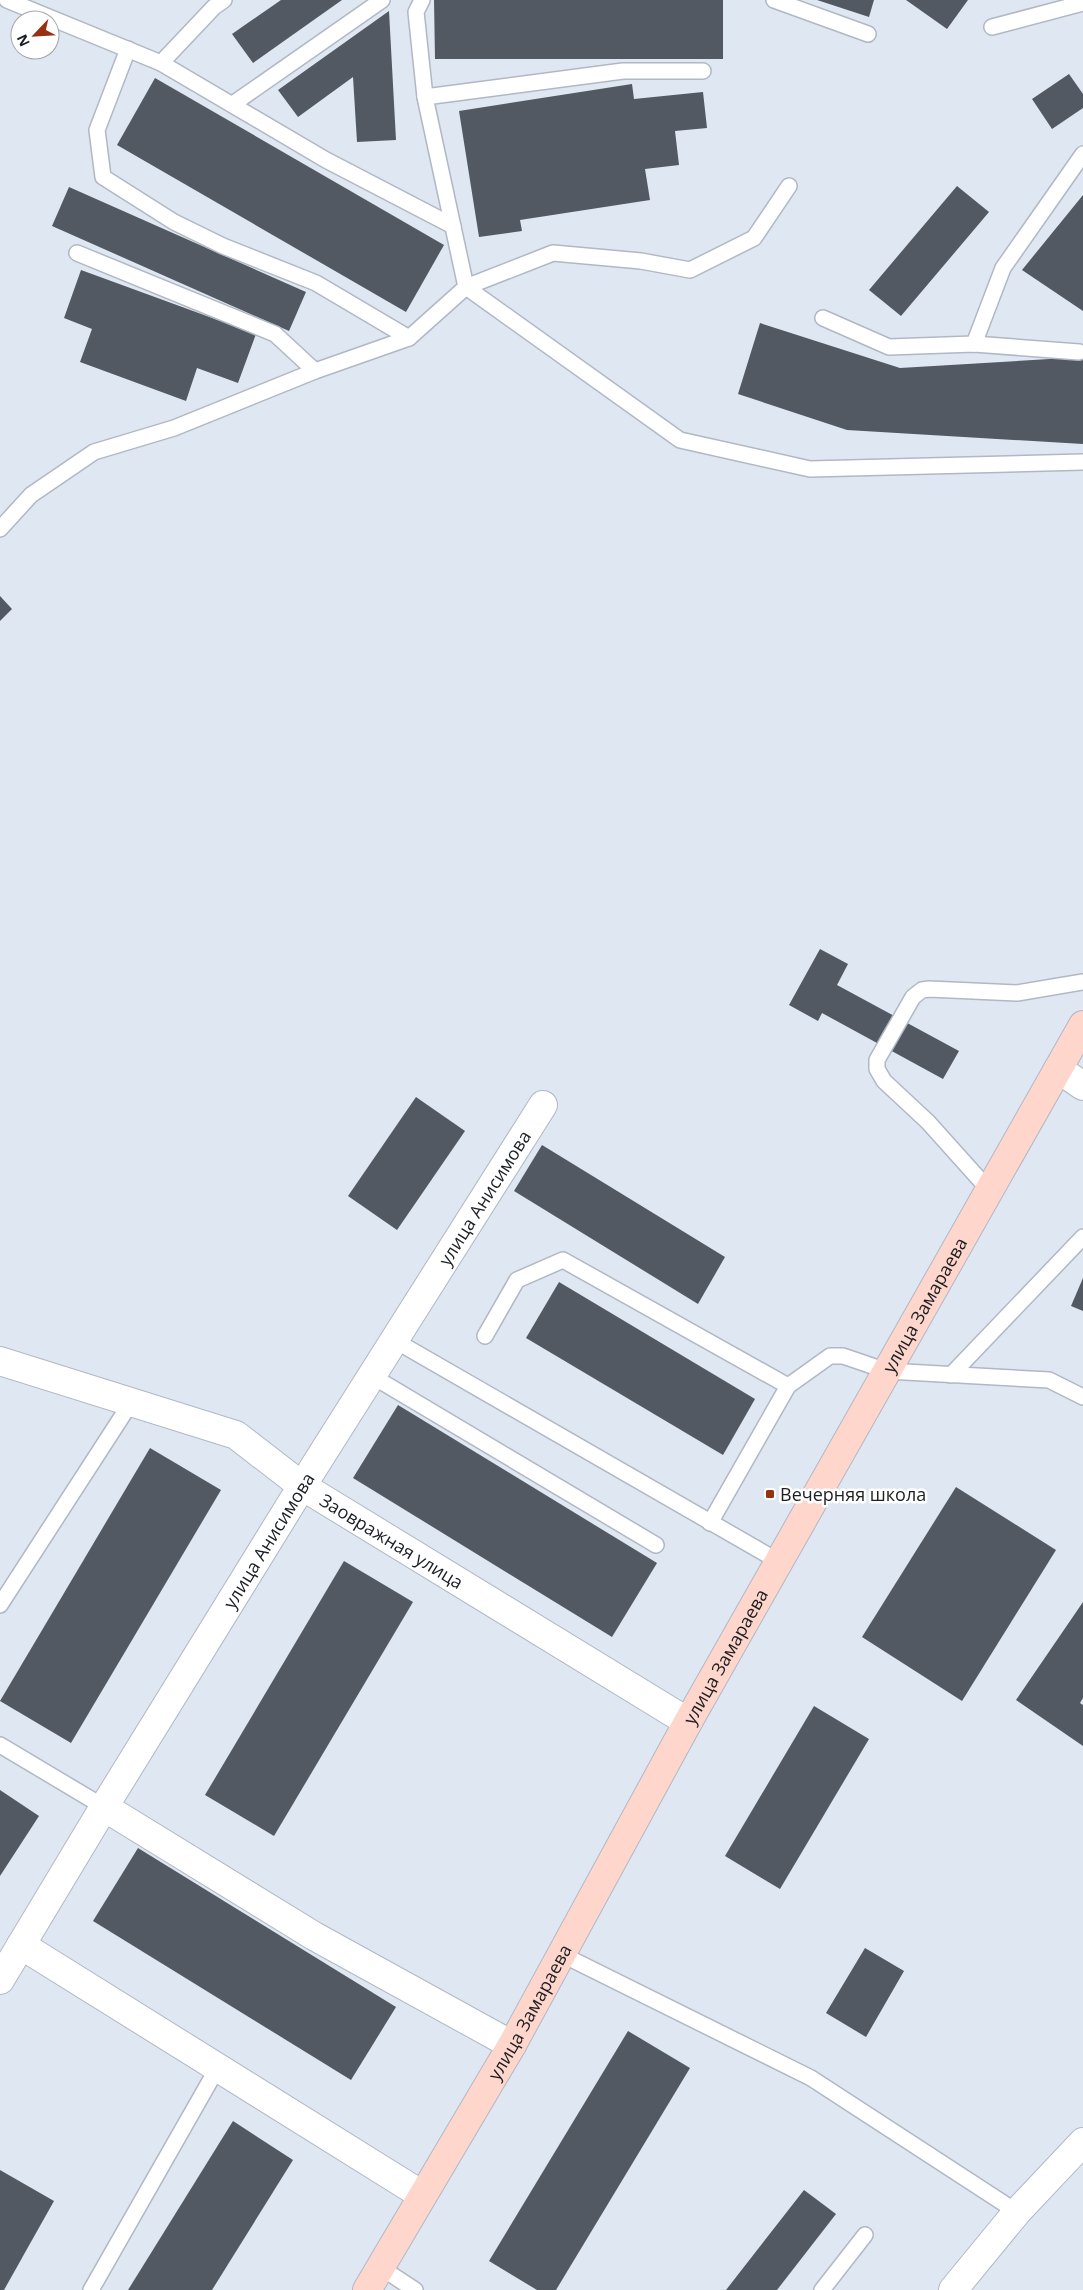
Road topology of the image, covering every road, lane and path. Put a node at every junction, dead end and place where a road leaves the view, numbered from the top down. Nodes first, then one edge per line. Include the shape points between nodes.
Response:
1 (7, 0) edge
2 (224, 0) edge
3 (382, 0) edge
4 (422, 0) edge
5 (774, 0) edge
6 (1083, 3) edge
7 (992, 28) dead end
8 (868, 34) dead end
9 (128, 49) junction
10 (161, 63) junction
11 (703, 71) dead end
12 (425, 97) junction
13 (233, 104) junction
14 (1083, 154) edge
15 (789, 186) dead end
16 (454, 226) junction
17 (77, 253) dead end
18 (466, 287) junction
19 (823, 318) dead end
20 (409, 338) junction
21 (974, 344) junction
22 (1079, 352) dead end
23 (315, 371) junction
24 (1083, 462) edge
25 (0, 529) edge
26 (1083, 982) edge
27 (1083, 1025) edge
28 (1058, 1069) junction
29 (1083, 1086) edge
30 (544, 1105) dead end
31 (989, 1190) junction
32 (1083, 1237) edge
33 (485, 1336) dead end
34 (394, 1340) junction
35 (0, 1361) edge
36 (887, 1370) junction
37 (951, 1375) junction
38 (372, 1376) junction
39 (788, 1386) junction
40 (1083, 1397) edge
41 (132, 1401) junction
42 (302, 1486) junction
43 (710, 1523) junction
44 (656, 1545) dead end
45 (778, 1561) junction
46 (0, 1605) edge
47 (688, 1722) junction
48 (0, 1745) edge
49 (104, 1807) junction
50 (21, 1946) junction
51 (561, 1954) junction
52 (0, 1980) edge
53 (512, 2045) junction
54 (218, 2067) junction
55 (1083, 2142) edge
56 (422, 2195) junction
57 (1017, 2212) junction
58 (865, 2236) dead end
59 (373, 2279) edge
60 (91, 2290) edge
61 (415, 2290) edge
62 (822, 2290) edge
63 (953, 2290) edge

1 - 9 lane
2 - 10 lane via 214,6
3 - 13 lane
4 - 12 lane via 416,12
5 - 8 lane
6 - 7 lane
9 - 10 lane
9 - 20 lane via 97,130 103,177 174,222 223,246 316,283
10 - 13 lane
11 - 12 lane via 623,71
12 - 16 lane
13 - 16 lane via 326,160
14 - 21 lane via 1003,268
15 - 18 lane via 754,238 690,270 641,261 553,253
16 - 18 lane
17 - 23 lane via 276,334
18 - 20 lane
18 - 24 lane via 680,440 810,469
19 - 21 lane via 889,347
20 - 23 lane
21 - 22 lane
23 - 25 lane via 174,428 94,452 31,495
26 - 31 lane via 1017,993 922,990 913,998 877,1060 877,1069 884,1081 928,1122
27 - 28 main road, улица Замараева
28 - 29 street
28 - 31 main road, улица Замараева
30 - 34 street, улица Анисимова
31 - 36 main road, улица Замараева
32 - 37 lane
33 - 39 lane via 517,1280 563,1260
34 - 38 street, улица Анисимова
34 - 43 lane
35 - 41 street, Заовражная улица
36 - 37 lane
36 - 39 lane via 843,1356 830,1356
36 - 45 main road, улица Замараева
37 - 40 lane via 1049,1380
38 - 42 street, улица Анисимова
38 - 44 lane
39 - 43 lane
41 - 42 street, Заовражная улица via 236,1435
41 - 46 lane
42 - 47 street, Заовражная улица
42 - 49 street, улица Анисимова
43 - 45 lane
45 - 47 main road, улица Замараева
47 - 51 main road, улица Замараева
48 - 49 lane
49 - 50 street, улица Анисимова
49 - 53 street via 314,1936
50 - 52 street, улица Анисимова
50 - 54 street
51 - 53 main road, улица Замараева
51 - 57 lane via 812,2078
53 - 56 main road, улица Замараева
54 - 56 street
54 - 60 lane
55 - 57 street
56 - 59 main road, улица Замараева
57 - 63 street
58 - 62 lane
59 - 61 lane

